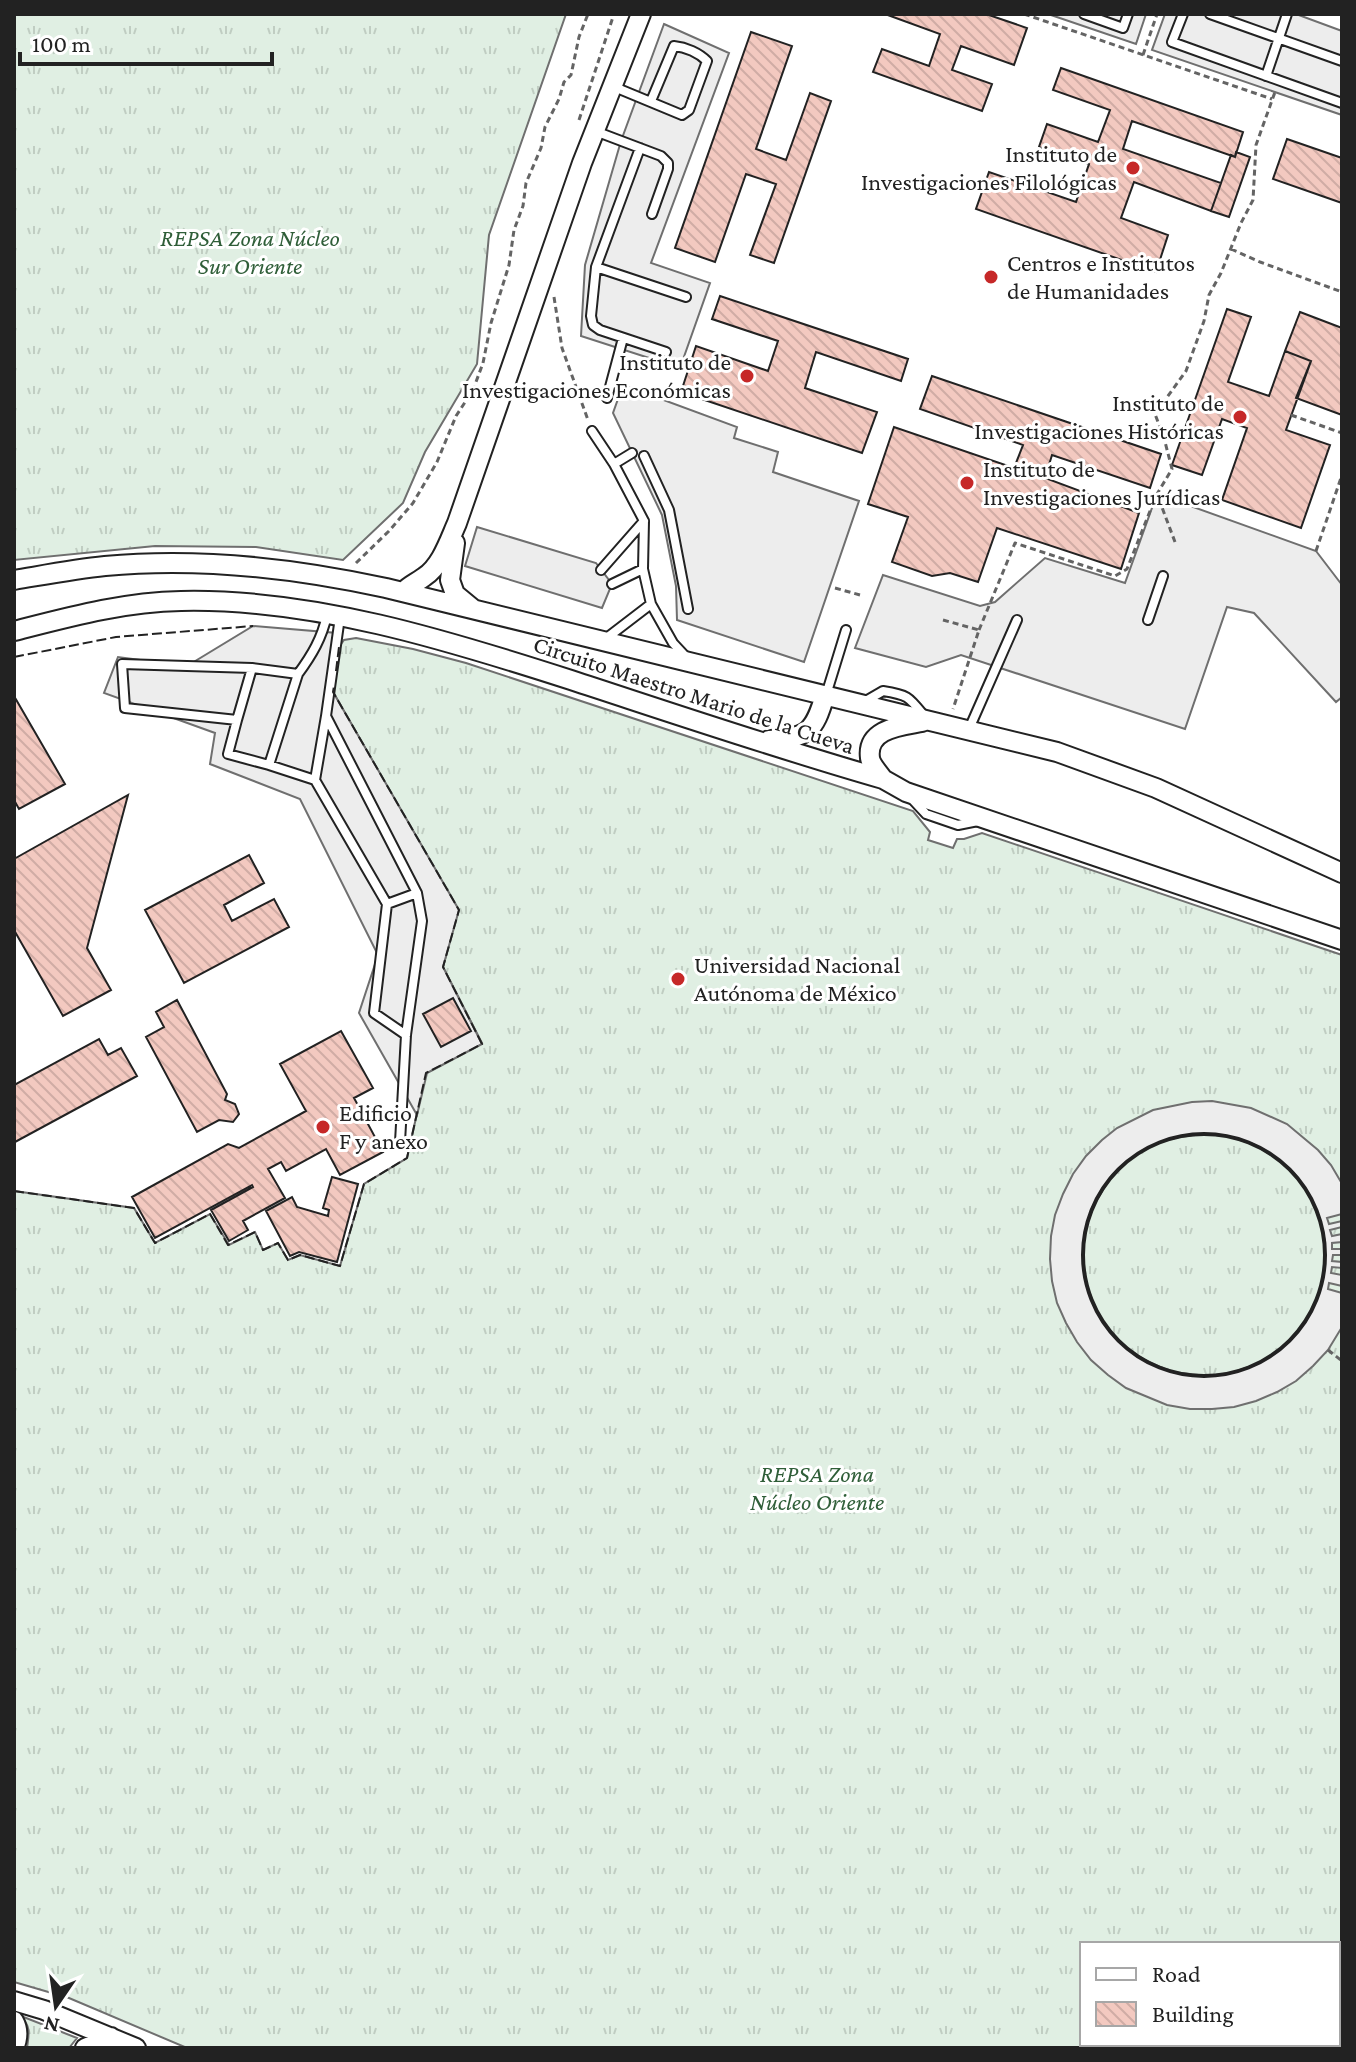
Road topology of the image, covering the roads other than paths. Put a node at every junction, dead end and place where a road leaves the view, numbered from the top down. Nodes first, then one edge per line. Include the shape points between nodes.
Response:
1 (641, 14) edge
2 (1084, 14) edge
3 (1128, 14) edge
4 (1183, 14) edge
5 (1210, 14) edge
6 (1287, 14) edge
7 (1279, 39) junction
8 (1342, 61) edge
9 (1266, 76) junction
10 (612, 86) junction
11 (651, 101) junction
12 (1342, 103) edge
13 (594, 130) junction
14 (640, 148) junction
15 (652, 214) dead end
16 (596, 267) junction
17 (686, 297) dead end
18 (623, 338) junction
19 (666, 352) dead end
20 (607, 398) dead end
21 (592, 431) road end
22 (632, 453) dead end
23 (644, 456) dead end
24 (614, 464) junction
25 (644, 521) junction
26 (457, 523) junction
27 (643, 569) junction
28 (601, 570) dead end
29 (1163, 576) dead end
30 (14, 580) edge
31 (612, 584) dead end
32 (403, 592) junction
33 (651, 604) junction
34 (688, 609) dead end
35 (475, 610) junction
36 (334, 616) junction
37 (1017, 620) dead end
38 (1148, 620) dead end
39 (846, 630) dead end
40 (14, 631) edge
41 (602, 641) junction
42 (690, 662) junction
43 (252, 668) junction
44 (298, 674) junction
45 (825, 695) junction
46 (326, 716) junction
47 (237, 720) junction
48 (928, 720) junction
49 (968, 730) junction
50 (758, 741) junction
51 (269, 765) junction
52 (883, 779) junction
53 (315, 780) junction
54 (1338, 868) edge
55 (417, 893) junction
56 (387, 904) junction
57 (1342, 940) edge
58 (406, 1035) junction
59 (400, 1142) dead end
60 (14, 2001) edge
61 (14, 2021) edge
62 (111, 2037) junction
63 (14, 2048) edge
64 (85, 2048) edge
65 (136, 2048) edge

1 - 10 street
2 - 3 lane via 1123,28
4 - 9 lane via 1172,42
5 - 7 lane
6 - 7 lane
7 - 8 lane
7 - 9 lane
9 - 12 lane
10 - 11 lane
10 - 13 street
11 - 11 lane via 686,113 707,61 674,46
13 - 14 lane
13 - 26 street
14 - 15 lane via 668,163
14 - 16 lane
16 - 17 lane
16 - 18 lane via 593,325
18 - 19 lane
18 - 20 lane
21 - 24 lane
22 - 24 lane
23 - 34 lane via 669,510
24 - 25 lane
25 - 27 lane
25 - 28 lane
26 - 32 street via 442,557 426,577
26 - 35 street via 450,580 455,594
27 - 31 lane
27 - 33 lane
29 - 38 lane
30 - 32 street, Circuito Maestro Mario de la Cueva via 106,566 248,565
32 - 35 street, Circuito Maestro Mario de la Cueva
33 - 41 lane
33 - 42 lane
35 - 41 street, Circuito Maestro Mario de la Cueva
36 - 40 street, Circuito Maestro Mario de la Cueva via 256,604 180,601 104,608
36 - 44 lane
36 - 46 lane
36 - 50 street, Circuito Maestro Mario de la Cueva via 476,650
37 - 49 lane
39 - 45 lane
41 - 42 street, Circuito Maestro Mario de la Cueva
42 - 45 street, Circuito Maestro Mario de la Cueva
43 - 44 lane
43 - 47 lane
43 - 47 lane via 122,664 125,708
44 - 51 lane
45 - 48 street, Circuito Maestro Mario de la Cueva
45 - 50 street via 812,728 799,736
46 - 53 lane
46 - 55 lane
47 - 51 lane via 228,754
48 - 49 street, Circuito Maestro Mario de la Cueva
48 - 52 street via 876,736 870,759
49 - 54 street, Circuito Maestro Mario de la Cueva via 1057,752 1156,788
50 - 52 street, Circuito Maestro Mario de la Cueva
51 - 53 lane
52 - 57 street, Circuito Maestro Mario de la Cueva via 906,792
53 - 56 lane
55 - 56 lane
55 - 58 lane via 422,921
56 - 58 lane via 374,1013
58 - 59 lane
60 - 62 street
61 - 63 street
62 - 64 street
62 - 65 street

